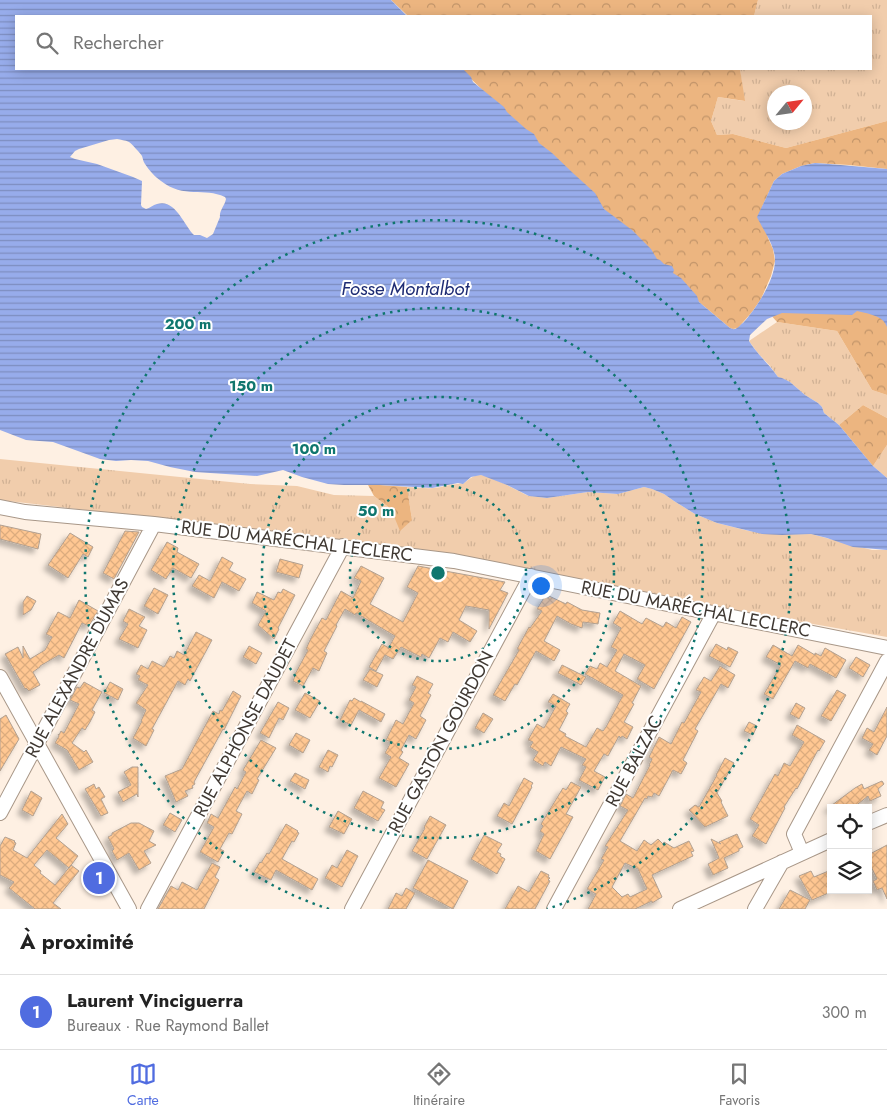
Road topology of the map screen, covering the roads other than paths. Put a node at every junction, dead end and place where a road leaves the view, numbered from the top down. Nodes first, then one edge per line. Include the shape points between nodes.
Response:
1 (0, 507) edge
2 (154, 524) junction
3 (343, 546) junction
4 (531, 576) junction
5 (714, 613) junction
6 (887, 648) edge
7 (887, 660) edge
8 (0, 677) edge
9 (38, 744) junction
10 (0, 813) edge
11 (887, 815) edge
12 (872, 821) edge
13 (827, 842) edge
14 (802, 854) junction
15 (782, 862) junction
16 (129, 909) edge
17 (148, 909) edge
18 (352, 909) edge
19 (554, 909) edge
20 (680, 909) edge
21 (756, 909) edge

1 - 2 street, RUE DU MARÉCHAL LECLERC
2 - 3 street, RUE DU MARÉCHAL LECLERC
2 - 9 street, RUE ALEXANDRE DUMAS
3 - 4 street, RUE DU MARÉCHAL LECLERC via 454,561
3 - 17 street, RUE ALPHONSE DAUDET
4 - 5 street, RUE DU MARÉCHAL LECLERC
4 - 18 street, RUE GASTON GOURDON
5 - 6 street, RUE DU MARÉCHAL LECLERC
5 - 19 street, RUE BALZAC
7 - 14 street via 794,834
8 - 9 street
9 - 10 street, RUE ALEXANDRE DUMAS
9 - 16 street
11 - 12 street
13 - 14 street
14 - 15 street
15 - 20 street
15 - 21 street

